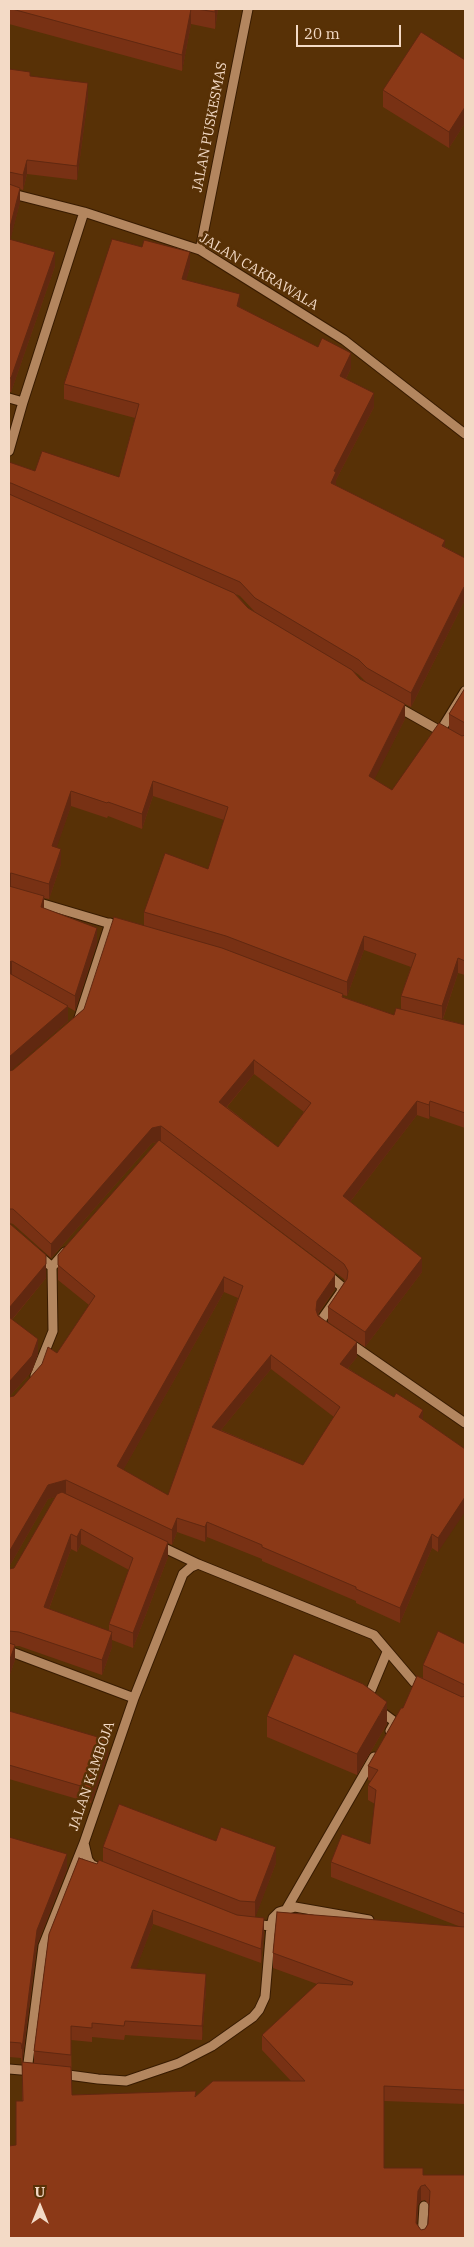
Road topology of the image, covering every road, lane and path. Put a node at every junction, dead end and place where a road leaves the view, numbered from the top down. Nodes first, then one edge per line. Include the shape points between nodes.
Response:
1 (248, 9) edge
2 (9, 192) edge
3 (84, 212) junction
4 (200, 250) junction
5 (9, 398) edge
6 (22, 402) junction
7 (465, 434) edge
8 (9, 451) edge
9 (465, 690) edge
10 (387, 701) edge
11 (441, 730) junction
12 (465, 745) edge
13 (27, 900) edge
14 (110, 923) junction
15 (132, 930) edge
16 (74, 1021) edge
17 (72, 1245) edge
18 (30, 1248) edge
19 (316, 1265) edge
20 (52, 1267) junction
21 (26, 1386) edge
22 (465, 1423) edge
23 (148, 1540) edge
24 (198, 1564) junction
25 (9, 1651) edge
26 (387, 1652) junction
27 (431, 1690) edge
28 (134, 1698) junction
29 (84, 1843) junction
30 (110, 1872) edge
31 (287, 1908) junction
32 (379, 1922) edge
33 (238, 1923) edge
34 (270, 1926) junction
35 (9, 2069) edge
36 (27, 2071) junction
37 (424, 2206) dead end
38 (422, 2238) edge

1 - 4 street, JALAN PUSKESMAS
2 - 3 street, JALAN CAKRAWALA
3 - 4 street, JALAN CAKRAWALA
3 - 6 street
4 - 7 street, JALAN CAKRAWALA via 344,340
5 - 6 street
6 - 8 street
9 - 11 street
10 - 11 street
11 - 12 street
13 - 14 street
14 - 15 street
14 - 16 street
17 - 20 street
18 - 20 street
19 - 22 street via 342,1287 322,1319 322,1325
20 - 21 street via 53,1331 37,1374
23 - 24 street
24 - 26 street via 374,1636
24 - 28 street, JALAN KAMBOJA via 183,1574
25 - 28 street
26 - 27 street via 414,1682
26 - 31 street via 367,1701 394,1722
28 - 29 street, JALAN KAMBOJA
29 - 30 street, JALAN KAMBOJA via 92,1865
29 - 36 street via 44,1946
31 - 32 street
31 - 34 street via 273,1918
33 - 34 street
34 - 36 street via 264,2000 253,2016 212,2046 178,2063 126,2080
35 - 36 street
37 - 38 street

